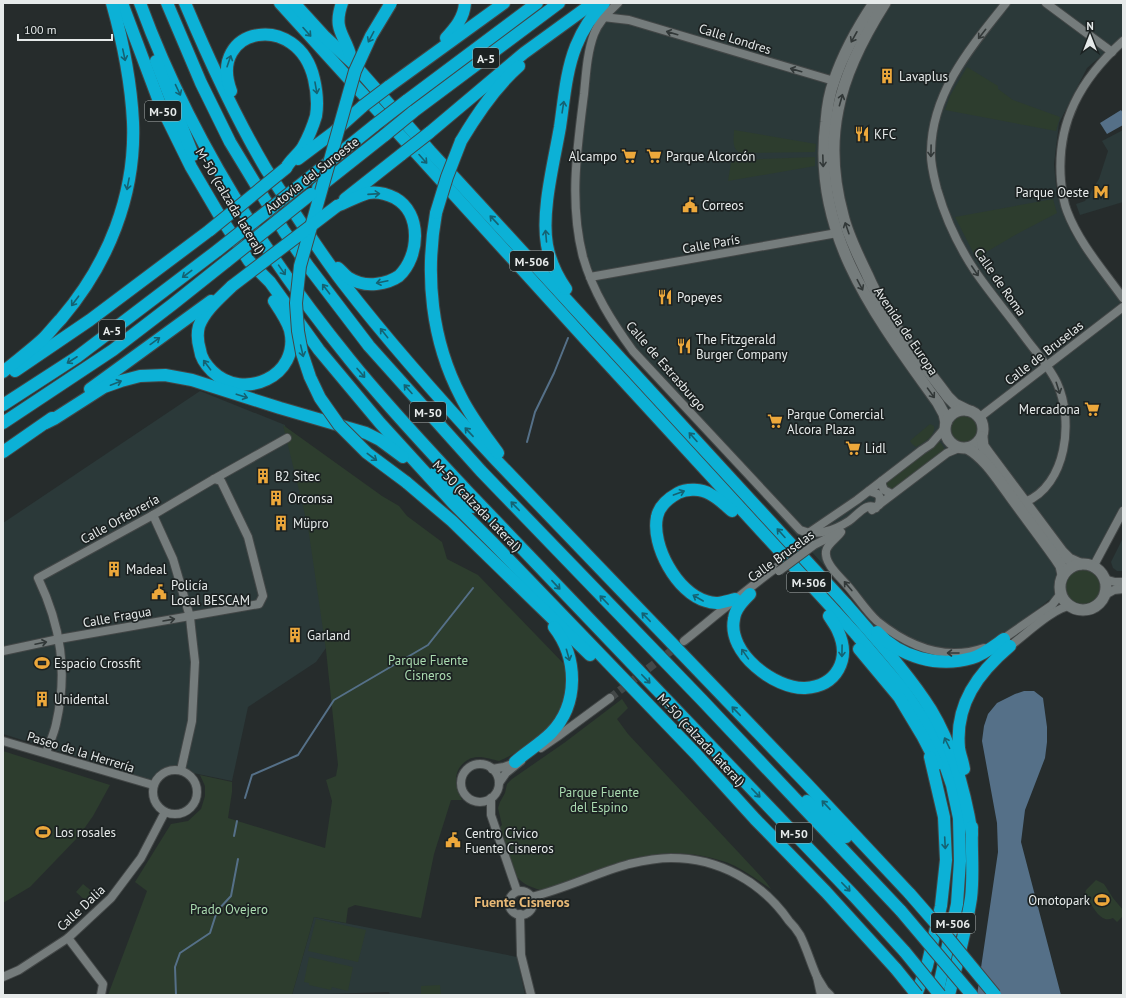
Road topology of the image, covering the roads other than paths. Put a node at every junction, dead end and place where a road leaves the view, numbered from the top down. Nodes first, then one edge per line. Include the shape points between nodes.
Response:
1 (112, 3) edge
2 (122, 3) edge
3 (135, 3) edge
4 (140, 3) edge
5 (167, 3) edge
6 (185, 3) edge
7 (280, 3) edge
8 (294, 3) edge
9 (304, 3) edge
10 (342, 3) edge
11 (391, 3) edge
12 (464, 3) edge
13 (504, 3) edge
14 (537, 3) edge
15 (559, 3) edge
16 (593, 3) edge
17 (604, 3) edge
18 (618, 3) edge
19 (874, 3) edge
20 (885, 3) edge
21 (1006, 3) edge
22 (1046, 3) edge
23 (603, 17) junction
24 (629, 20) junction
25 (558, 28) junction
26 (1123, 41) edge
27 (338, 48) junction
28 (1112, 52) junction
29 (433, 53) junction
30 (353, 63) junction
31 (834, 81) junction
32 (262, 162) junction
33 (286, 168) junction
34 (337, 206) junction
35 (837, 233) junction
36 (317, 247) junction
37 (249, 261) junction
38 (590, 277) junction
39 (270, 282) junction
40 (232, 286) junction
41 (1123, 298) edge
42 (1123, 307) edge
43 (588, 342) junction
44 (1047, 366) junction
45 (3, 372) edge
46 (634, 372) junction
47 (3, 379) edge
48 (3, 405) edge
49 (967, 410) junction
50 (980, 418) junction
51 (3, 423) edge
52 (46, 423) junction
53 (380, 423) junction
54 (945, 426) junction
55 (982, 436) junction
56 (287, 438) dead end
57 (963, 448) junction
58 (3, 452) edge
59 (214, 479) junction
60 (882, 480) junction
61 (869, 491) junction
62 (892, 494) junction
63 (856, 500) junction
64 (1025, 502) junction
65 (453, 503) junction
66 (878, 506) junction
67 (732, 511) junction
68 (1123, 511) edge
69 (153, 515) junction
70 (452, 521) junction
71 (809, 532) junction
72 (824, 532) junction
73 (841, 532) junction
74 (812, 544) junction
75 (529, 557) junction
76 (1080, 564) junction
77 (1093, 566) junction
78 (778, 569) junction
79 (606, 575) junction
80 (1063, 576) junction
81 (1104, 579) junction
82 (1123, 582) edge
83 (1123, 589) edge
84 (1061, 590) junction
85 (750, 594) junction
86 (1105, 595) junction
87 (735, 599) junction
88 (846, 603) junction
89 (1071, 606) junction
90 (721, 612) junction
91 (829, 616) junction
92 (190, 617) junction
93 (59, 639) junction
94 (684, 641) tunnel mouth
95 (1007, 643) junction
96 (3, 651) edge
97 (610, 698) tunnel mouth
98 (923, 737) junction
99 (3, 741) edge
100 (46, 753) junction
101 (754, 756) junction
102 (520, 760) junction
103 (492, 768) junction
104 (181, 770) junction
105 (499, 783) junction
106 (153, 786) junction
107 (491, 798) junction
108 (478, 802) junction
109 (165, 812) junction
110 (491, 815) junction
111 (755, 819) junction
112 (972, 834) junction
113 (960, 861) junction
114 (901, 884) junction
115 (517, 891) junction
116 (531, 897) junction
117 (520, 914) junction
118 (68, 938) junction
119 (3, 977) edge
120 (817, 978) junction
121 (102, 989) edge
122 (95, 995) edge
123 (531, 995) edge
124 (821, 995) edge
125 (830, 995) edge
126 (917, 995) edge
127 (939, 995) edge
128 (949, 995) edge
129 (972, 995) edge
130 (994, 995) edge

1 -> 45 highway via 131,91 133,124 129,184 119,220 93,276 74,303 43,339
2 - 37 highway, M-50 (calzada lateral) / M-50 via 160,104 218,213
3 - 39 highway via 196,162 230,223
4 -> 75 highway, M-50 via 209,155 282,271 350,360 406,425
101 -> 5 highway, M-50 via 481,471 369,346 292,242 238,156 201,84
6 - 32 highway via 216,75
7 -> 43 highway, M-506
8 - 27 highway, M-506
9 - 27 highway
10 - 30 highway via 338,25
11 -> 70 highway, bridge via 371,36 355,71 300,266 296,303 298,331 310,377 320,398 339,425 367,454 406,482
12 - 29 highway via 462,17 456,27
13 - 29 highway
14 -> 48 highway, Autovía del Suroeste / A-5, bridge via 406,101 218,250 77,357
15 - 51 highway, Autovía del Suroeste / A-5, bridge via 413,112 113,350
16 - 25 highway
46 -> 17 highway via 617,347 567,292 550,256 546,228 551,179 570,66 581,33
18 - 23 street, Calle de Estrasburgo
18 - 24 street via 622,15
19 -> 31 street, Avenida de Europa via 846,52
49 -> 20 street, Avenida de Europa via 948,397 887,314 843,216 834,155 838,110 860,47
21 -> 44 street, Calle de Roma via 972,46 946,87 939,104 930,151 943,210 974,270
22 - 28 street
23 - 24 street, Calle Londres
23 - 38 street, Calle de Estrasburgo via 590,45 575,187 578,233
31 -> 24 street, Calle Londres
25 - 34 highway, bridge
25 - 79 highway, bridge via 493,94 461,141 436,213 431,253 432,298 438,337 446,364 460,397 477,425 501,457 586,548
26 - 28 street
27 - 30 highway, M-506
28 - 41 street via 1088,78 1071,109 1060,149 1060,167 1063,200 1079,237
29 - 33 highway, bridge
46 -> 30 highway, M-506 via 430,151
31 -> 35 street, Avenida de Europa via 827,108 823,155 828,201
32 -> 33 highway via 232,94 226,73 227,63 236,46 252,36 266,33 290,41 300,51 313,74 317,90 315,117 308,137
32 - 36 highway
33 - 47 highway, bridge via 210,230 90,320
34 -> 36 highway via 369,193 385,194 400,201 413,217 415,228 415,243 410,261 399,276 386,283 368,285 349,278
34 - 40 highway, bridge
35 - 38 street, Calle París
35 -> 54 street, Avenida de Europa via 853,273 872,308 938,403 944,414
79 -> 36 highway via 446,407 343,283
37 - 39 highway, M-50 (calzada lateral) / M-50
37 -> 40 highway via 280,310 290,332 291,347 286,362 276,374 259,383 231,383 217,376 206,366 200,355 199,327 206,314
38 - 71 street, Calle de Estrasburgo via 608,315 633,351 788,518 800,530
39 - 53 highway, M-50 (calzada lateral) / M-50 via 319,350
52 -> 40 highway
42 - 44 street, Calle de Bruselas
43 - 67 highway
43 - 113 highway, M-506 via 855,633 902,688 927,724 943,759 959,818
44 - 50 street, Calle de Bruselas
44 -> 64 street, Calle de Roma via 1057,383 1064,410 1065,436 1060,461 1051,481
88 -> 46 highway, M-506
49 - 50 street
49 - 54 street via 954,412
50 - 55 street via 983,423
52 - 58 highway
52 -> 65 highway via 104,388 121,381 140,376 165,375 192,380 366,433 394,450
53 - 65 highway, M-50 (calzada lateral) / M-50
53 - 75 highway, M-50 via 501,535
54 - 57 street via 950,443
54 - 60 street, Calle Bruselas via 930,444
55 - 57 street via 973,446
55 - 64 street via 983,446
56 - 59 street, Calle Orfebrería
57 - 62 street, Calle Bruselas via 947,452
57 - 80 street via 975,452 981,458 1055,557 1061,566
59 - 69 street, Calle Orfebrería
59 - 92 street, Calle Fragua via 221,481 248,537 263,596 260,604
60 - 61 street, Calle Bruselas
60 - 62 street via 884,490
61 - 63 street, Calle Bruselas
61 - 66 street via 878,494
62 - 66 street, Calle Bruselas
63 - 71 street, Calle Bruselas via 817,529
63 - 72 street, Calle Bruselas
64 - 76 street via 1062,552
65 - 111 highway, M-50 (calzada lateral) / M-50 via 668,724
66 - 72 street, Calle Bruselas via 866,507 845,524
66 - 73 street, Calle Bruselas
87 -> 67 highway via 718,603 705,601 692,594 670,569 661,551 656,532 656,516 662,505 681,491 696,490 710,494
67 - 91 highway
68 - 77 street
69 - 92 street via 173,559
69 - 93 street, Calle Orfebrería via 38,578
70 -> 102 highway via 547,618 560,635 571,663 572,691 561,719 551,733
70 - 111 highway
71 - 72 street
72 - 74 street, Calle Bruselas
73 - 74 street, Calle Bruselas
95 -> 73 street via 952,654 929,651 910,643 877,620 832,567 826,557 826,551
74 - 78 street, Calle Bruselas
75 -> 127 highway, M-50, bridge via 849,890 905,952
76 - 77 street
76 - 80 street
77 - 81 street
78 - 85 street, Calle Bruselas
78 - 87 street, Calle Bruselas
114 -> 79 highway
80 - 84 street
81 - 82 street
81 - 86 street
83 - 86 street
84 - 89 street via 1062,596
84 - 95 street via 1052,605
85 - 90 street, Calle Bruselas
91 -> 85 highway via 839,632 843,647 841,663 835,675 822,685 804,688 784,684 765,674 747,658 736,641 734,618
86 - 89 street via 1091,608 1078,609
87 - 90 street, Calle Bruselas
88 - 95 highway via 897,648 925,660 950,662 972,658
112 -> 88 highway, M-506 via 961,781 951,750 932,711
89 - 95 street via 1056,611
90 - 94 street, Calle Bruselas
91 - 98 highway via 899,697
93 -> 92 street, Calle Fragua
92 - 104 street via 194,662 192,722
96 -> 93 street, Calle Fragua
93 - 100 street via 61,697 56,726
95 - 112 highway via 977,679 966,699 960,724 959,748 973,810
97 - 102 street via 557,737
98 - 113 highway via 938,765 952,816
98 -> 126 highway via 933,766 944,817 946,860 941,906 927,966
99 - 100 street, Paseo de la Herrería
100 - 106 street, Paseo de la Herrería
101 - 114 highway
101 - 129 highway, M-50, bridge via 901,911
102 - 103 street via 504,767
102 - 105 street
103 - 105 street
103 - 108 street via 484,764 474,766 463,775 462,785 465,794
104 - 106 street via 161,774
104 - 109 street via 192,777 195,783 195,802 180,814
105 - 107 street via 497,792
106 - 109 street via 154,801
107 - 108 street
107 - 110 street
108 - 110 street
109 - 118 street, Calle Dalia via 141,858 112,898
110 - 115 street
111 - 126 highway, M-50 (calzada lateral) / M-50, bridge via 826,892
112 - 128 highway, M-506 via 971,897
113 - 127 highway, M-506 via 957,904
114 - 130 highway, bridge via 944,932
115 - 116 street via 524,891
115 - 117 street via 512,894 509,905 513,912
116 - 117 street via 531,909 525,914
116 - 120 street via 649,860 672,858 702,862 728,870 753,883 768,895 799,934
117 - 123 street via 521,955
118 - 119 street, Calle Dalia via 19,970
118 - 121 street
120 - 124 street
120 - 125 street
121 - 122 street

